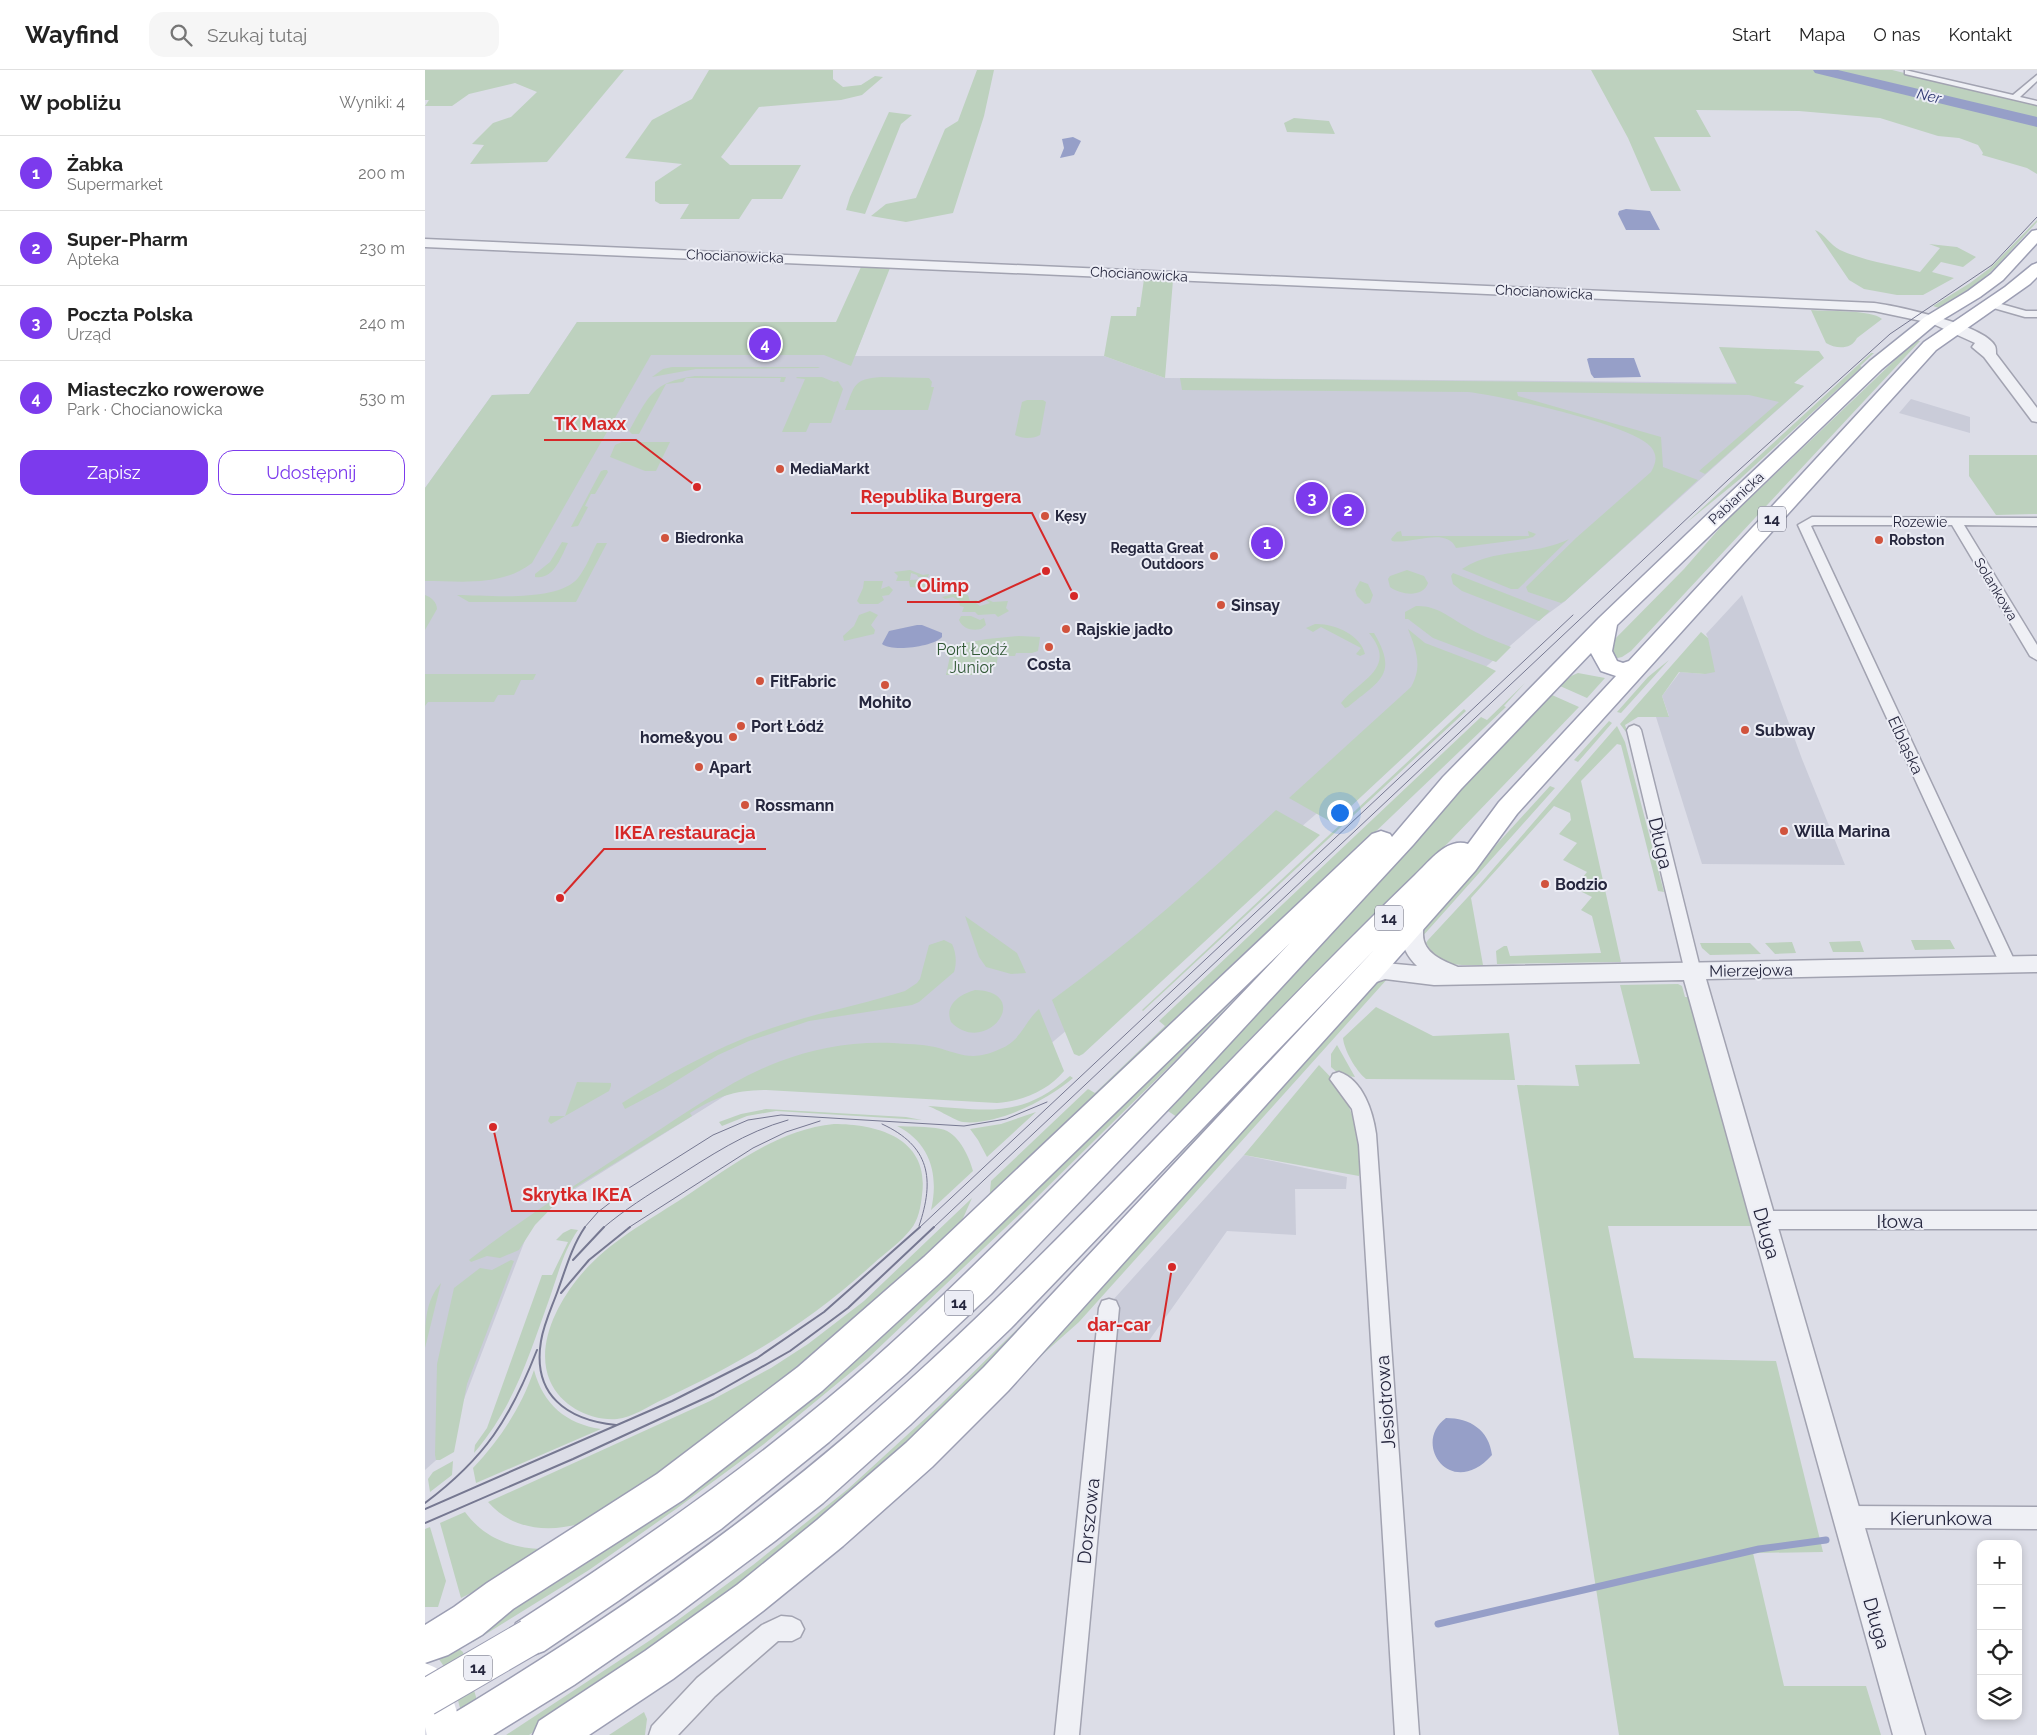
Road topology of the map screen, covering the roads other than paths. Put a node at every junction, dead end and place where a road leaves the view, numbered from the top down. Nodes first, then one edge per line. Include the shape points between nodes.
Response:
1 (1910, 71) edge
2 (2037, 77) edge
3 (2014, 98) junction
4 (2037, 103) edge
5 (2037, 234) edge
6 (425, 243) edge
7 (2037, 268) edge
8 (1994, 305) junction
9 (2037, 314) edge
10 (1939, 327) junction
11 (2037, 418) edge
12 (1956, 522) junction
13 (2037, 522) edge
14 (1804, 525) joint
15 (1607, 623) junction
16 (2037, 656) edge
17 (1637, 666) junction
18 (1634, 730) dead end
19 (1452, 783) junction
20 (1508, 808) junction
21 (1414, 923) junction
22 (2008, 964) junction
23 (2037, 964) edge
24 (1693, 972) junction
25 (1465, 976) junction
26 (1365, 977) junction
27 (1339, 1079) dead end
28 (1763, 1220) junction
29 (2037, 1220) edge
30 (1109, 1308) dead end
31 (1846, 1517) junction
32 (2037, 1518) edge
33 (792, 1629) dead end
34 (425, 1644) edge
35 (425, 1680) edge
36 (425, 1698) edge
37 (445, 1735) edge
38 (455, 1735) edge
39 (553, 1735) edge
40 (661, 1735) edge
41 (1067, 1735) edge
42 (1407, 1735) edge
43 (1909, 1735) edge

1 - 3 street
2 - 3 street
3 - 4 street
5 - 10 main road, Pabianicka / 14 via 2024,250
6 - 10 street, Chocianowicka via 1894,309
7 - 8 main road, Pabianicka / 14
8 - 9 street
8 - 10 main road, Pabianicka / 14
10 - 11 street, Chocianowicka via 1989,354
10 - 15 main road, Pabianicka / 14 via 1876,365
10 - 17 main road, Pabianicka / 14 via 1930,346
12 - 13 street, Rozewie
12 - 14 street, Rozewie via 1812,521
12 - 16 street, Solankowa
14 - 22 street, Elbląska
15 - 17 main road via 1601,651 1605,661 1623,671
15 - 19 main road, Pabianicka / 14
17 - 20 main road, Pabianicka / 14
18 - 24 street, Długa
19 - 34 main road via 1363,858 935,1267 810,1379 670,1487 500,1596 467,1621
19 - 36 main road, 14, bridge via 1404,839 1172,1087 993,1270 894,1363 817,1430 715,1510 605,1588
20 - 21 main road via 1466,865
20 - 38 main road, 14 via 1451,857 1019,1297 856,1451 722,1558 644,1614 547,1680
21 - 25 street via 1412,940 1423,959 1439,970
21 - 26 main road
22 - 23 street, Mierzejowa
22 - 24 street, Mierzejowa
24 - 25 street, Mierzejowa
24 - 28 street, Długa
25 - 26 street via 1385,970
26 - 39 main road via 996,1379 919,1455 750,1598 659,1665
27 - 42 street, Jesiotrowa via 1353,1092 1366,1119
28 - 29 street, Iłowa
28 - 31 street, Długa
30 - 41 street, Dorszowa
31 - 32 street, Kierunkowa
31 - 43 street, Długa
33 - 40 street via 770,1632 706,1687
35 - 37 main road via 441,1715

